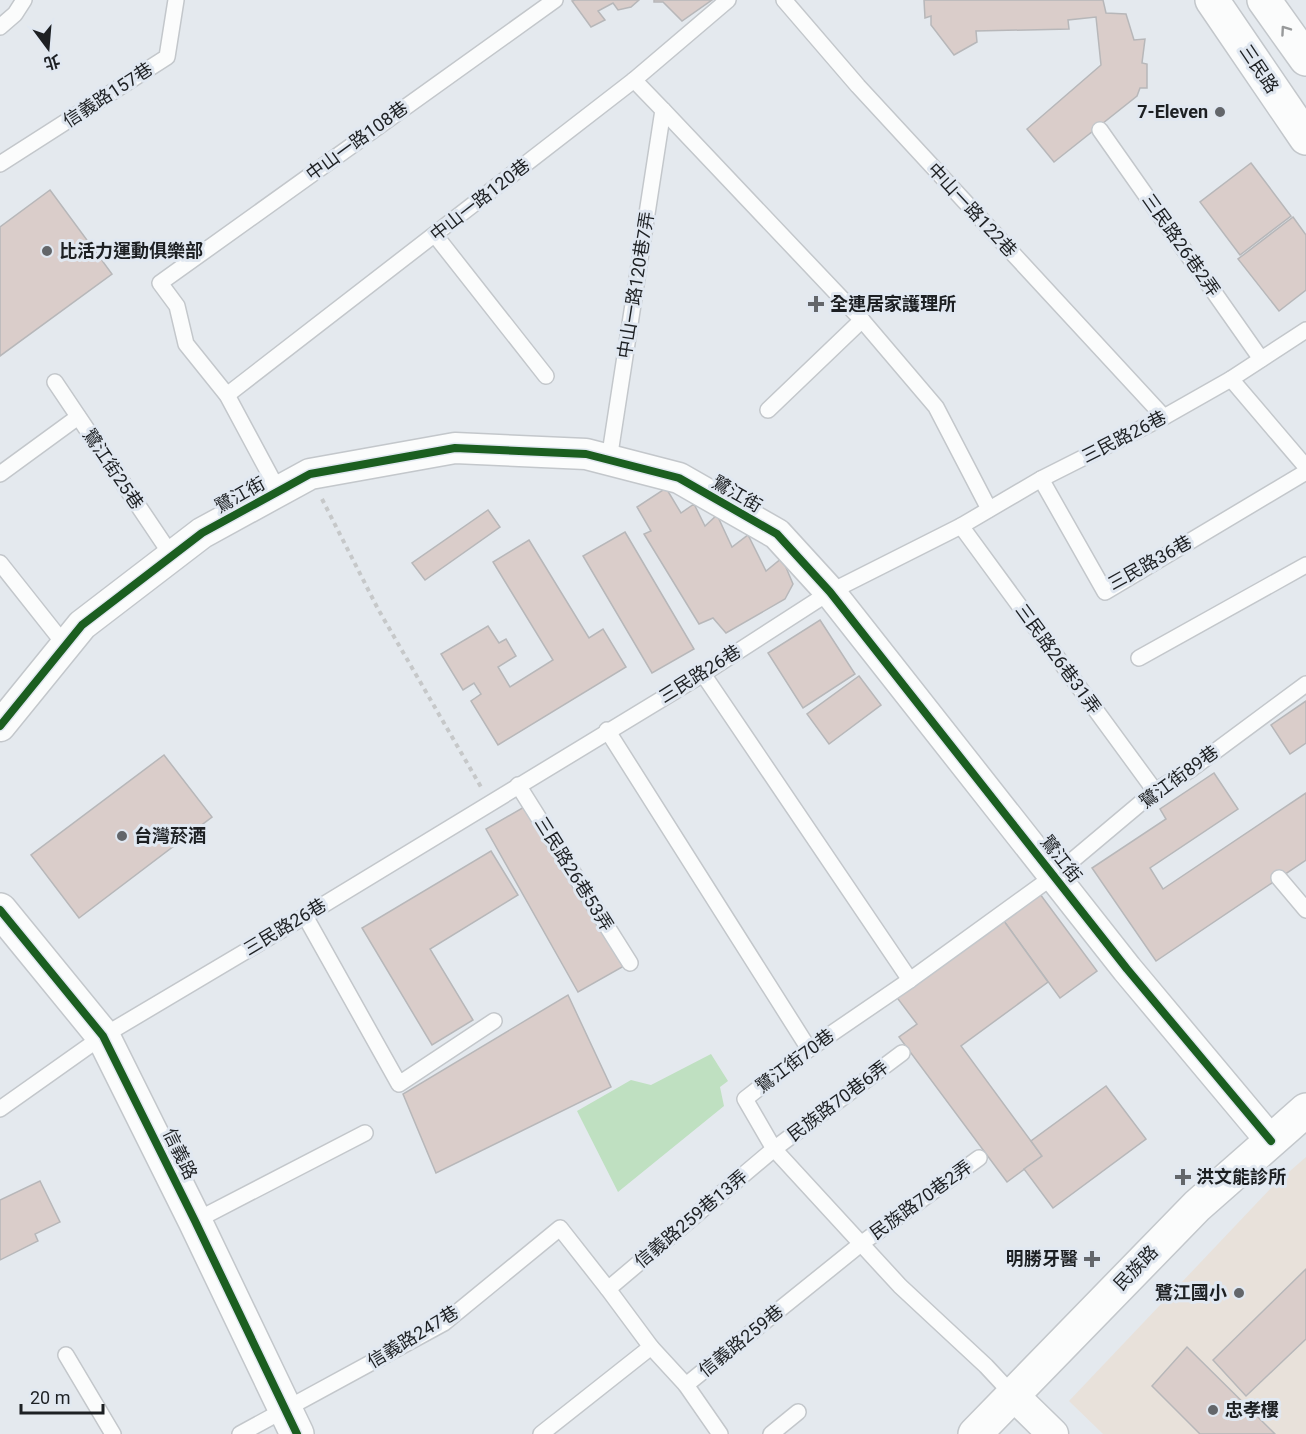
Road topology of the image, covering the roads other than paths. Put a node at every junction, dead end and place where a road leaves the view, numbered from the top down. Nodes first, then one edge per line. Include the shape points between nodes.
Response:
1 (24, 0) edge
2 (176, 0) edge
3 (555, 0) edge
4 (728, 0) edge
5 (784, 0) edge
6 (1212, 0) edge
7 (1264, 0) edge
8 (0, 27) edge
9 (1306, 59) edge
10 (634, 80) junction
11 (663, 110) junction
12 (1100, 130) dead end
13 (1306, 138) edge
14 (0, 164) edge
15 (435, 235) junction
16 (862, 320) junction
17 (1306, 330) edge
18 (1261, 359) junction
19 (546, 376) dead end
20 (1231, 379) junction
21 (55, 382) dead end
22 (227, 395) junction
23 (768, 410) dead end
24 (78, 417) junction
25 (1164, 417) junction
26 (609, 460) junction
27 (1306, 470) edge
28 (0, 474) edge
29 (1041, 479) junction
30 (278, 490) junction
31 (989, 509) junction
32 (962, 526) junction
33 (172, 556) junction
34 (0, 563) edge
35 (1306, 565) edge
36 (830, 592) junction
37 (64, 645) junction
38 (1139, 658) dead end
39 (703, 674) junction
40 (1306, 684) edge
41 (3, 716) edge
42 (607, 730) junction
43 (518, 785) junction
44 (1155, 791) junction
45 (1055, 875) junction
46 (1279, 878) dead end
47 (0, 910) edge
48 (1306, 910) edge
49 (305, 916) junction
50 (630, 963) dead end
51 (910, 980) junction
52 (494, 1021) dead end
53 (103, 1036) junction
54 (809, 1048) junction
55 (902, 1053) dead end
56 (0, 1109) edge
57 (1306, 1110) edge
58 (365, 1133) dead end
59 (1271, 1141) junction
60 (774, 1149) junction
61 (980, 1158) dead end
62 (195, 1221) junction
63 (560, 1228) joint
64 (862, 1243) junction
65 (608, 1288) junction
66 (651, 1347) junction
67 (66, 1355) dead end
68 (686, 1386) junction
69 (1013, 1395) junction
70 (798, 1412) dead end
71 (291, 1422) edge
72 (113, 1434) edge
73 (240, 1434) edge
74 (541, 1434) edge
75 (720, 1434) edge
76 (771, 1434) edge
77 (975, 1434) edge
78 (1053, 1434) edge

1 - 8 lane
2 - 14 lane, 信義路157巷 via 166,57
3 - 22 lane, 中山一路108巷 via 160,283 177,306 186,344
4 - 10 lane, 中山一路120巷
5 - 25 lane, 中山一路122巷 via 858,86
6 - 13 street, 三民路
9 -> 7 street
10 - 11 lane
10 - 15 lane, 中山一路120巷
11 - 16 lane
11 - 26 lane, 中山一路120巷7弄
12 - 18 lane, 三民路26巷2弄
15 - 19 lane
15 - 22 lane, 中山一路120巷
16 - 23 lane
16 - 31 lane via 936,407
17 - 18 lane, 三民路26巷
18 - 20 lane, 三民路26巷
20 - 25 lane, 三民路26巷
20 - 27 lane
21 - 24 lane, 鷺江街25巷
22 - 30 lane
24 - 28 lane
24 - 33 lane, 鷺江街25巷
25 - 29 lane, 三民路26巷
26 - 30 street, 鷺江街 via 586,454 455,448 310,474
26 - 36 street, 鷺江街 via 679,477 777,534
27 - 29 lane, 三民路36巷 via 1105,592
29 - 31 lane, 三民路26巷
30 - 33 street, 鷺江街 via 202,533
31 - 32 lane, 三民路26巷
32 - 36 lane, 三民路26巷
32 - 44 lane, 三民路26巷31弄
33 - 37 street, 鷺江街 via 82,625
34 - 37 lane
35 - 38 lane
36 - 39 lane, 三民路26巷
36 - 45 street, 鷺江街
37 - 41 street, 鷺江街
39 - 42 lane, 三民路26巷
39 - 51 lane
40 - 44 lane, 鷺江街89巷 via 1190,770
42 - 43 lane, 三民路26巷
42 - 54 lane
43 - 49 lane, 三民路26巷
43 - 50 lane, 三民路26巷53弄
44 - 45 lane, 鷺江街89巷
45 - 51 lane, 鷺江街70巷
45 - 59 street, 鷺江街 via 1127,969
46 - 48 lane
47 - 53 street, 信義路
49 - 52 lane via 399,1084
49 - 53 lane, 三民路26巷
51 - 54 lane, 鷺江街70巷
53 - 56 lane, 三民路26巷
53 - 62 street, 信義路
54 - 60 lane, 鷺江街70巷 via 745,1099
55 - 60 lane, 民族路70巷6弄
57 - 59 street, 民族路
58 - 62 lane
59 - 69 street, 民族路 via 1197,1206
60 - 64 lane, 鷺江街70巷
60 - 65 lane, 信義路259巷13弄
61 - 64 lane, 民族路70巷2弄
62 - 71 street, 信義路
63 - 65 lane, 信義路259巷
63 - 71 lane, 信義路247巷 via 444,1323
64 - 68 lane, 信義路259巷
64 - 69 lane, 鷺江街70巷 via 900,1286
65 - 66 lane, 信義路259巷
66 - 68 lane, 信義路259巷
66 - 74 lane
67 - 72 lane
68 - 75 lane
69 - 77 street, 民族路
69 - 78 street
70 - 76 lane
71 - 73 lane, 信義路247巷

